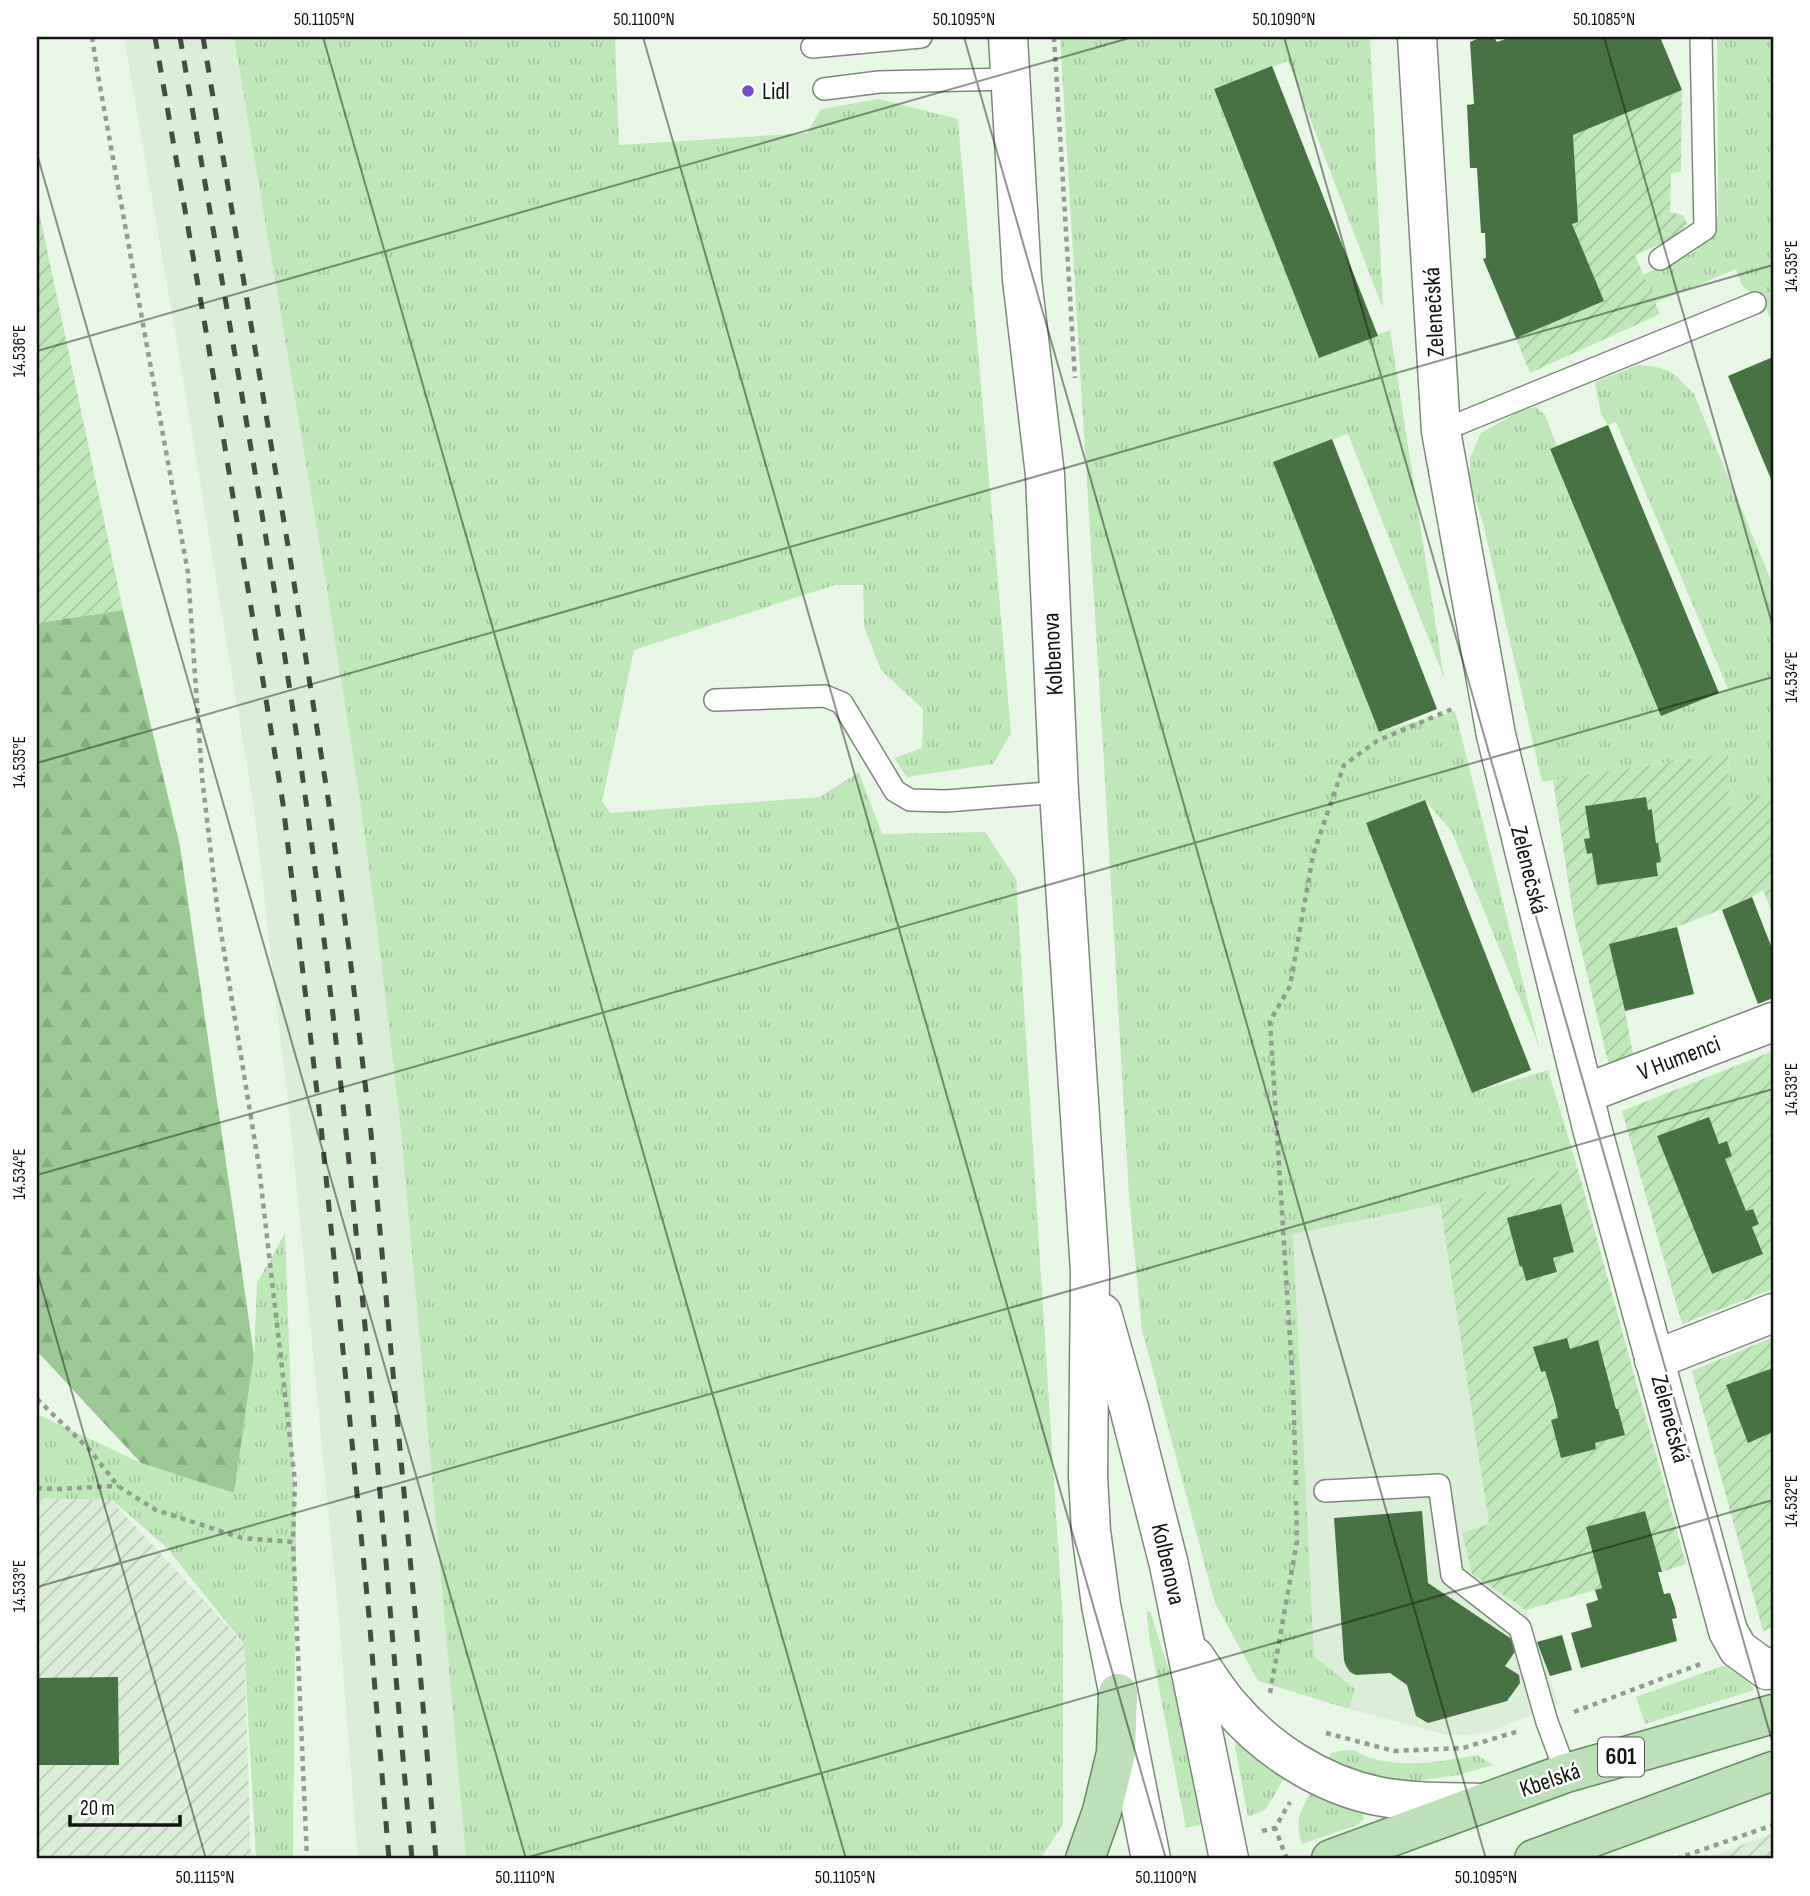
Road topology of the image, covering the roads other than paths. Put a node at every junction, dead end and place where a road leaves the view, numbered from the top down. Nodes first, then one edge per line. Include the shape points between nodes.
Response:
1 (921, 37) edge
2 (1008, 37) edge
3 (1417, 37) edge
4 (1701, 37) edge
5 (812, 47) dead end
6 (1010, 79) junction
7 (824, 89) dead end
8 (1660, 259) dead end
9 (1755, 303) dead end
10 (1441, 431) junction
11 (715, 700) dead end
12 (1059, 792) junction
13 (1773, 1022) edge
14 (1584, 1094) junction
15 (1090, 1272) junction
16 (1773, 1313) edge
17 (1654, 1360) junction
18 (1325, 1491) dead end
19 (1185, 1643) junction
20 (1770, 1668) edge
21 (1118, 1693) junction
22 (1773, 1714) edge
23 (1773, 1771) edge
24 (1566, 1773) junction
25 (1485, 1803) junction
26 (1085, 1859) edge
27 (1151, 1859) edge
28 (1229, 1859) edge
29 (1331, 1859) edge
30 (1536, 1859) edge

1 - 5 lane
2 - 6 main road, Kolbenova
3 - 10 main road, Zelenečská
4 - 8 lane via 1705,229
6 - 7 lane via 879,82
6 - 12 main road, Kolbenova via 1022,279 1045,475
9 - 10 lane
10 - 14 main road, Zelenečská via 1496,735
11 - 12 lane via 825,696 842,703 895,791 910,800
12 - 15 main road, Kolbenova
13 - 14 main road, V Humenci
14 - 17 main road, Zelenečská
15 - 19 main road, Kolbenova via 1169,1564
15 - 21 main road, Kolbenova via 1091,1531
16 - 17 main road
17 - 20 main road, Zelenečská via 1728,1631 1738,1649
18 - 24 lane via 1438,1485 1452,1575 1520,1628
19 - 25 main road via 1243,1720 1307,1770 1376,1796
19 - 28 main road, Kolbenova
21 - 26 main road via 1116,1753
21 - 27 main road, Kolbenova
22 - 24 main road, Kbelská / 601
23 - 30 main road
24 - 25 main road, Kbelská / 601
25 - 29 main road, Kbelská / 601

